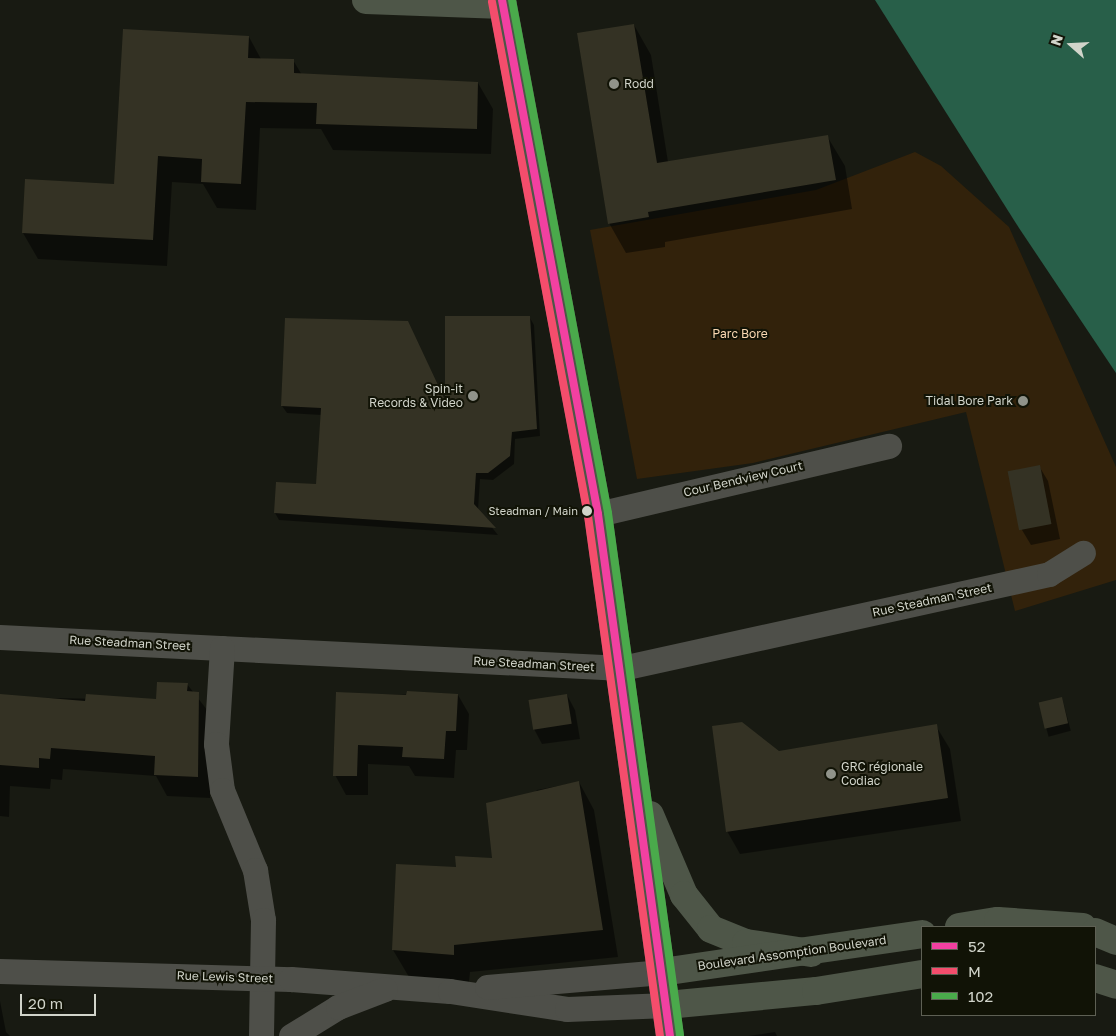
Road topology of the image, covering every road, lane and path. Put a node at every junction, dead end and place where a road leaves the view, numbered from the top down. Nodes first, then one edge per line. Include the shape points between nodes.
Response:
1 (366, 0) edge
2 (503, 3) edge
3 (889, 446) dead end
4 (598, 514) junction
5 (1083, 553) dead end
6 (0, 637) edge
7 (222, 648) junction
8 (622, 668) junction
9 (637, 784) junction
10 (966, 926) edge
11 (1069, 926) edge
12 (1096, 932) edge
13 (921, 934) edge
14 (1116, 941) edge
15 (811, 952) junction
16 (0, 971) edge
17 (662, 972) junction
18 (921, 974) edge
19 (264, 977) junction
20 (1096, 978) edge
21 (1116, 985) edge
22 (392, 987) junction
23 (450, 991) junction
24 (667, 1005) junction
25 (261, 1036) edge
26 (291, 1036) edge
27 (670, 1036) edge

1 - 2 main road
2 - 4 main road
3 - 4 street, Cour Bendview Court
4 - 8 main road
5 - 8 street, Rue Steadman Street via 1049,574
6 - 7 street, Rue Steadman Street
7 - 8 street, Rue Steadman Street
7 - 19 street via 218,762 222,790 255,870 263,920
8 - 9 main road
9 - 15 main road via 684,895 712,929 746,943
9 - 17 main road
10 - 11 main road via 998,921
12 - 14 main road
13 - 15 main road, Boulevard Assomption Boulevard
15 - 17 main road, Boulevard Assomption Boulevard
16 - 19 street, Rue Lewis Street
17 - 23 street, Rue Lewis Street
17 - 24 main road
18 - 24 main road via 816,991
19 - 22 street, Rue Lewis Street
19 - 25 street
20 - 21 main road
22 - 23 street, Rue Lewis Street
22 - 26 street via 338,1007
23 - 24 street, Rue Lewis Street via 567,1009
24 - 27 main road

